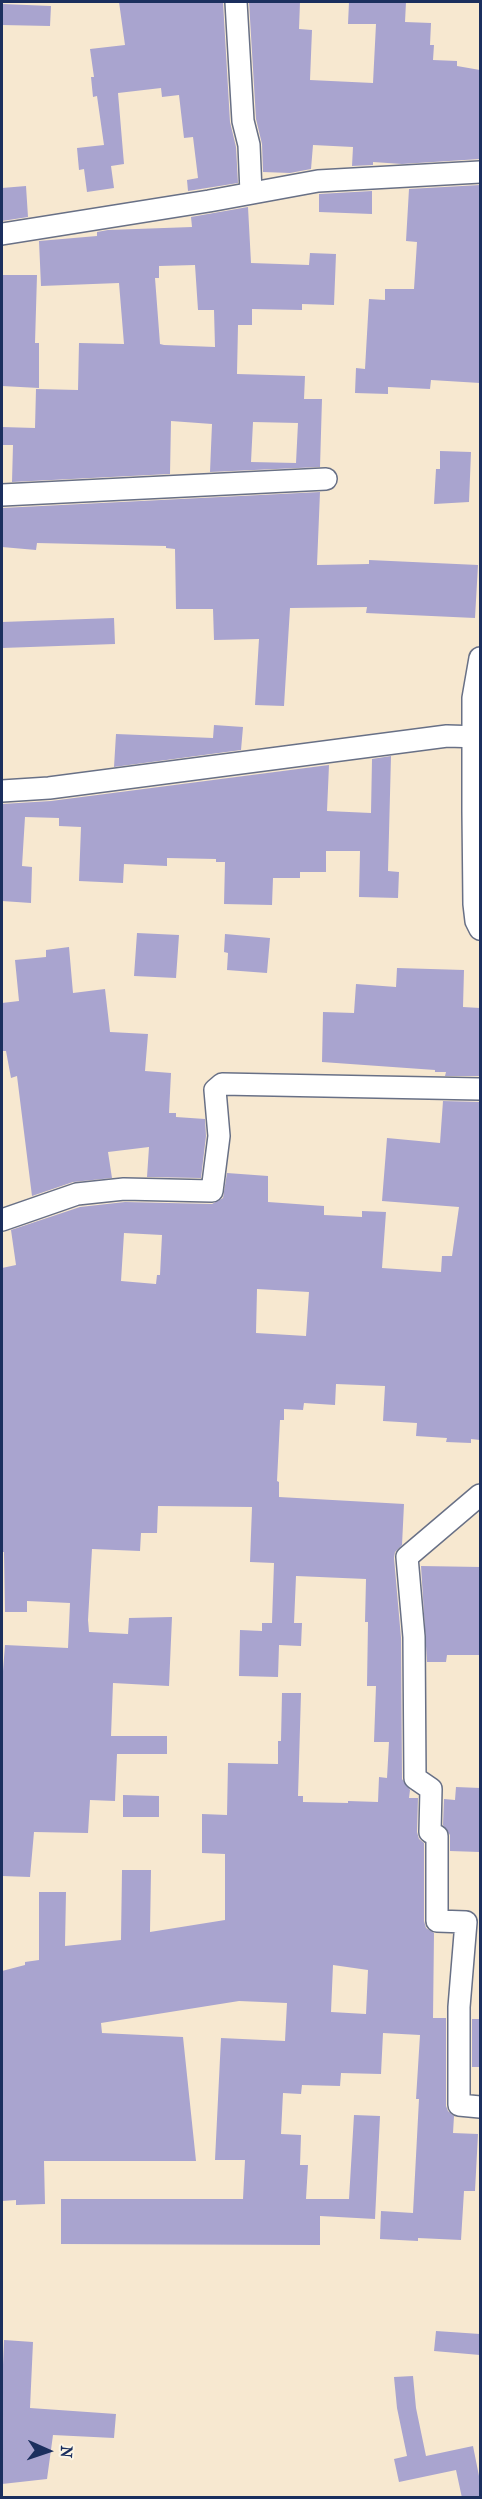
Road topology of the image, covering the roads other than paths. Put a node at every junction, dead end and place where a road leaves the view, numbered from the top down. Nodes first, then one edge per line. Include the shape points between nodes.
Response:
1 (236, 2) edge
2 (480, 172) edge
3 (251, 193) junction
4 (2, 234) edge
5 (326, 479) dead end
6 (2, 495) edge
7 (480, 658) edge
8 (478, 737) edge
9 (2, 791) edge
10 (480, 929) edge
11 (480, 1089) edge
12 (2, 1220) edge
13 (480, 1495) edge
14 (480, 2107) edge

1 - 3 street
2 - 3 street via 318,181
3 - 4 street
5 - 6 street
7 - 8 street via 473,698
8 - 9 street via 447,736
8 - 10 street via 474,904
11 - 12 street via 222,1084 215,1090 219,1136 212,1191 124,1189 77,1194
13 - 14 street via 407,1557 414,1637 415,1778 431,1789 430,1832 437,1836 436,1921 466,1923 459,2007 459,2105

